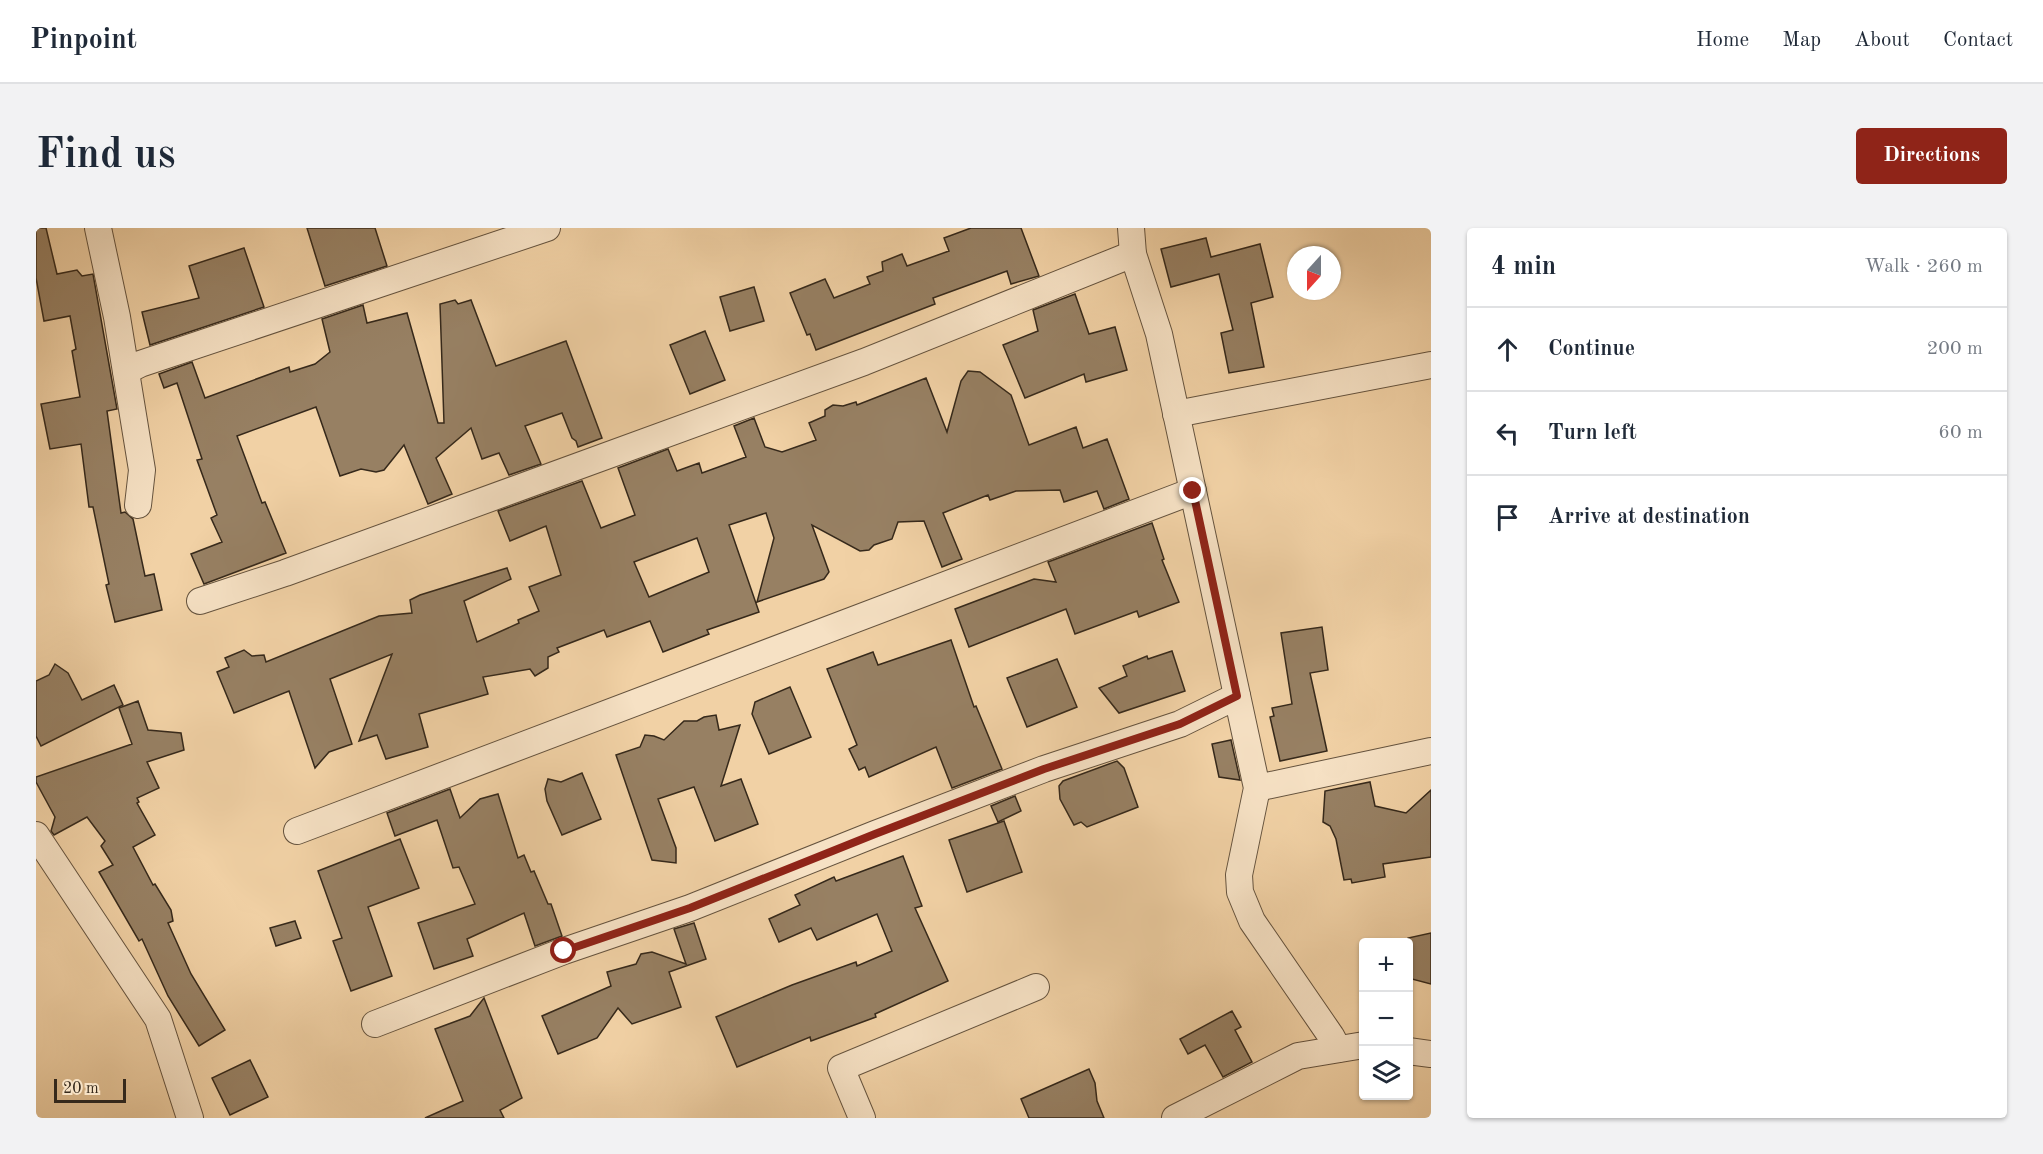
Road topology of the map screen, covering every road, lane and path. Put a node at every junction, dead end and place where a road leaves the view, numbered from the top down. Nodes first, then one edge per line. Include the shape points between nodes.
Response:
1 (98, 228) edge
2 (547, 228) edge
3 (1131, 228) edge
4 (1133, 254) junction
5 (1431, 365) edge
6 (126, 371) junction
7 (1176, 414) junction
8 (1193, 491) junction
9 (138, 505) dead end
10 (200, 601) dead end
11 (1237, 696) junction
12 (1431, 751) edge
13 (1257, 788) junction
14 (297, 831) dead end
15 (36, 835) edge
16 (1036, 987) dead end
17 (375, 1024) dead end
18 (1359, 1047) edge
19 (1338, 1049) junction
20 (1413, 1052) edge
21 (1431, 1054) edge
22 (190, 1118) edge
23 (862, 1118) edge
24 (1175, 1118) edge

1 - 6 street
2 - 6 street
3 - 4 street
4 - 7 street via 1159,334
4 - 10 street via 864,362
5 - 7 street
6 - 9 street via 142,470
7 - 8 street
8 - 11 street
8 - 14 street
11 - 13 street
11 - 17 street via 1180,724 1044,769 690,908 564,951
12 - 13 street
13 - 19 street via 1239,875 1240,892 1252,921
15 - 22 street via 158,1019
16 - 23 street via 841,1068
18 - 19 street
19 - 24 street via 1298,1056
20 - 21 street

